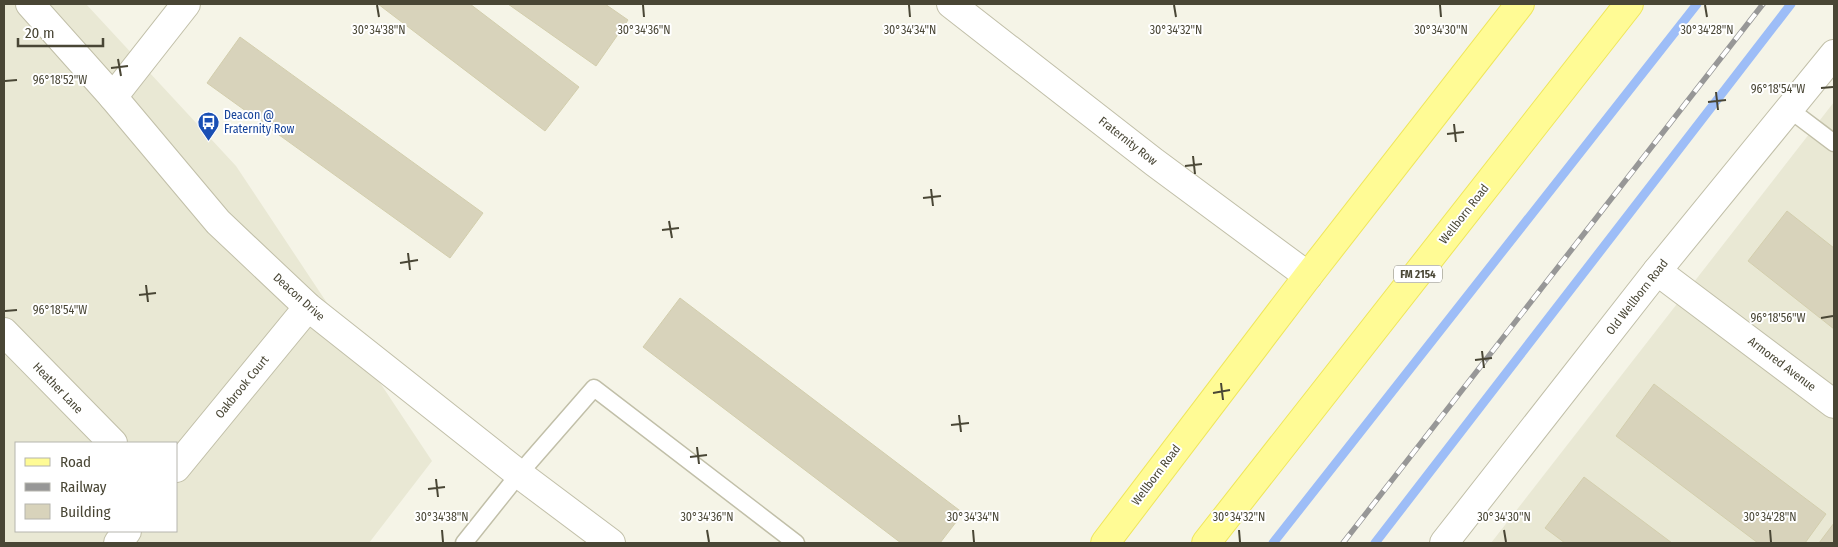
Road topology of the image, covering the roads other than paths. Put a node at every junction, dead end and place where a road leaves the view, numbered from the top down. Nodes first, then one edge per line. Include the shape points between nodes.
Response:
1 (30, 4) edge
2 (186, 4) edge
3 (951, 4) edge
4 (1520, 4) edge
5 (1629, 4) edge
6 (1834, 54) edge
7 (113, 97) junction
8 (1790, 109) junction
9 (1834, 143) edge
10 (1657, 271) junction
11 (1308, 276) junction
12 (308, 307) junction
13 (4, 332) edge
14 (1834, 404) edge
15 (112, 442) edge
16 (178, 466) edge
17 (519, 474) junction
18 (126, 532) edge
19 (778, 538) edge
20 (118, 543) edge
21 (464, 543) edge
22 (611, 543) edge
23 (796, 543) edge
24 (1105, 543) edge
25 (1206, 543) edge
26 (1444, 543) edge

1 - 7 street, Deacon Drive
2 - 7 street
3 - 11 street, Fraternity Row via 1154,162
4 - 11 main road, Wellborn Road
5 - 25 main road, Wellborn Road / FM 2154
6 - 8 street, Old Wellborn Road
7 - 12 street, Deacon Drive via 218,222
8 - 9 lane
8 - 10 street, Old Wellborn Road
10 - 14 street, Armored Avenue
10 - 26 street, Old Wellborn Road
11 - 24 main road, Wellborn Road
12 - 16 street, Oakbrook Court
12 - 17 street, Deacon Drive
13 - 15 street, Heather Lane
17 - 19 lane via 594,388
17 - 21 lane
17 - 22 street, Deacon Drive
18 - 20 street
19 - 23 lane

